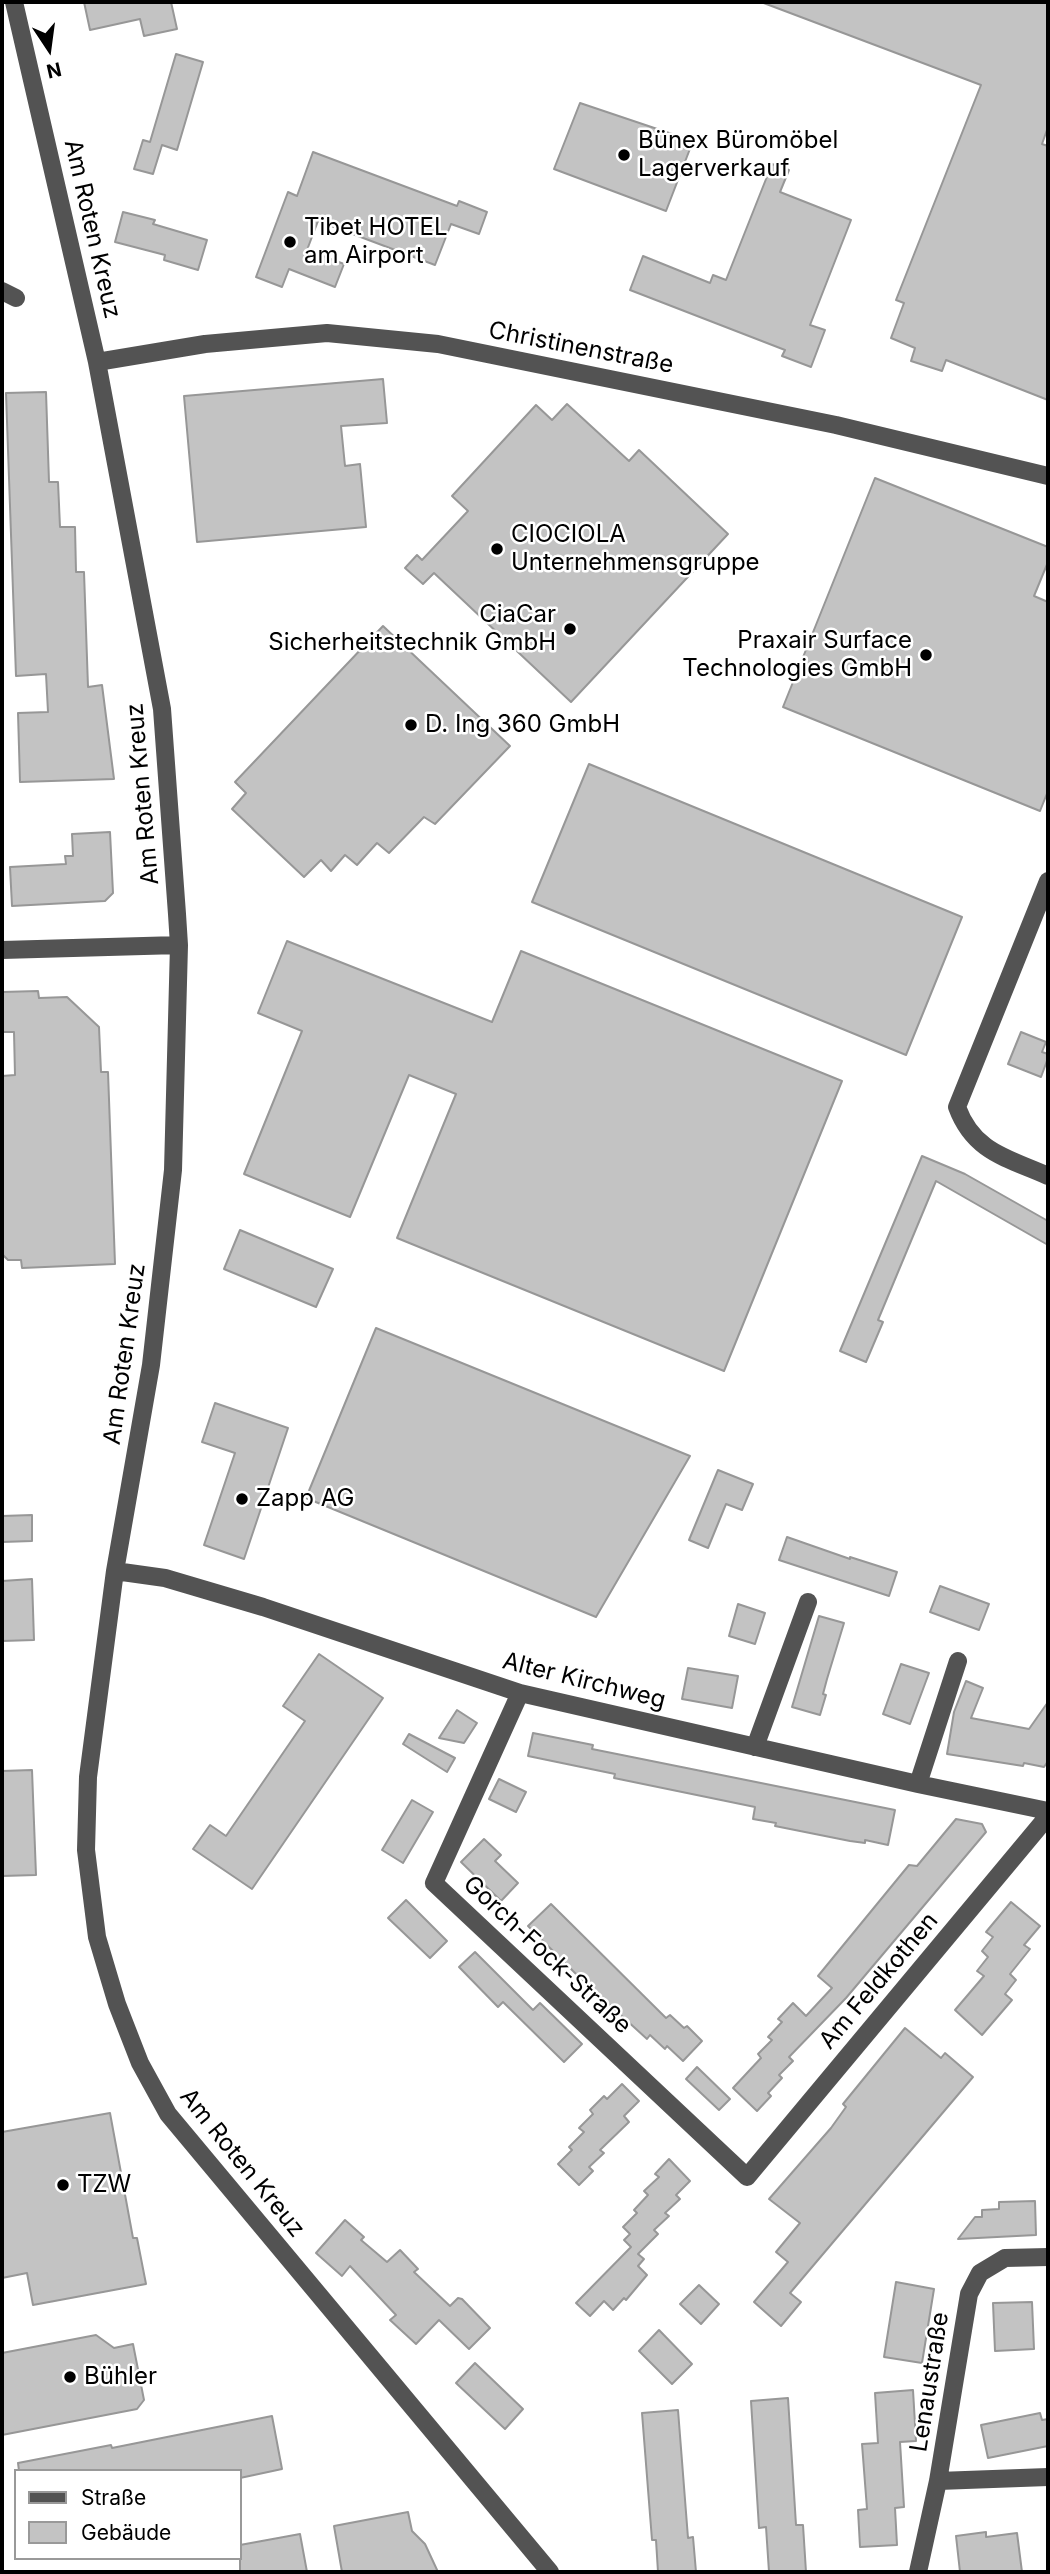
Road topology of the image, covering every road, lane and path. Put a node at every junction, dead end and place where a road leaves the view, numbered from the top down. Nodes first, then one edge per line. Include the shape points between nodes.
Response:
1 (14, 2) edge
2 (97, 362) junction
3 (1048, 476) edge
4 (1048, 881) edge
5 (179, 945) junction
6 (2, 950) edge
7 (1048, 1176) edge
8 (115, 1571) junction
9 (808, 1602) dead end
10 (958, 1661) dead end
11 (520, 1693) junction
12 (755, 1747) junction
13 (918, 1784) junction
14 (1048, 1811) edge
15 (1048, 1816) edge
16 (747, 2177) joint
17 (1048, 2257) edge
18 (1048, 2477) edge
19 (938, 2480) junction
20 (550, 2572) edge
21 (918, 2572) edge

1 - 2 street, Am Roten Kreuz
2 - 3 street, Christinenstraße via 205,344 327,333 438,344 836,425
2 - 5 street, Am Roten Kreuz via 162,709
4 - 7 street via 957,1107 970,1134 988,1149
5 - 6 street
5 - 8 street, Am Roten Kreuz via 173,1170 150,1365
8 - 11 street, Alter Kirchweg via 165,1578 264,1607
8 - 20 street, Am Roten Kreuz via 88,1776 86,1850 97,1937 140,2063 168,2114
9 - 12 street
10 - 13 street
11 - 12 street, Alter Kirchweg
11 - 16 street, Gorch-Fock-Straße via 434,1883
12 - 13 street, Alter Kirchweg
13 - 14 street, Alter Kirchweg
15 - 16 street, Am Feldkothen
17 - 19 street, Lenaustraße via 1005,2258 980,2273 969,2294
18 - 19 street
19 - 21 street, Lenaustraße

